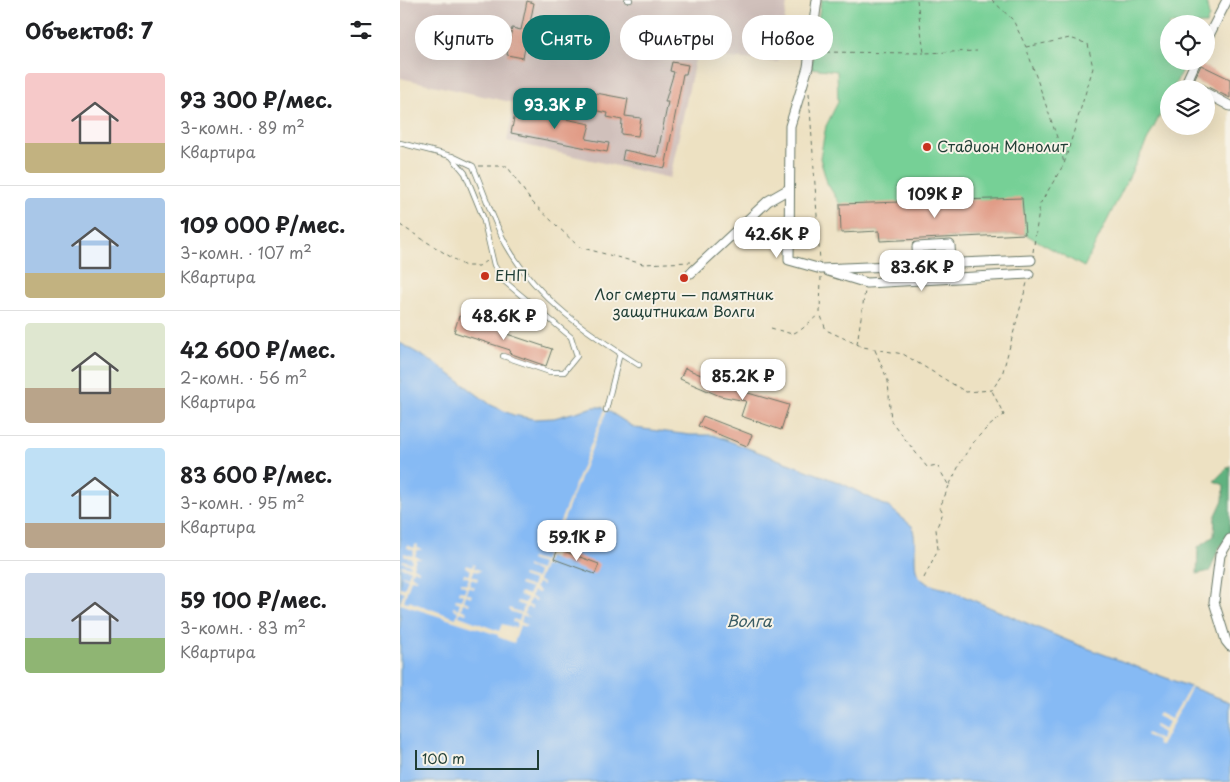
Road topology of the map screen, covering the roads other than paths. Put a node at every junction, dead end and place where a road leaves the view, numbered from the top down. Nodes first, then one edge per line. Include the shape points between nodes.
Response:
1 (817, 0) edge
2 (1226, 0) edge
3 (1215, 23) edge
4 (1215, 98) edge
5 (1230, 106) edge
6 (400, 143) edge
7 (451, 156) junction
8 (789, 189) junction
9 (934, 246) junction
10 (1031, 260) road end
11 (951, 263) junction
12 (935, 264) junction
13 (918, 265) junction
14 (866, 267) junction
15 (821, 269) junction
16 (692, 273) dead end
17 (1029, 274) road end
18 (867, 283) junction
19 (620, 353) junction
20 (503, 356) dead end
21 (639, 365) dead end
22 (606, 410) dead end
23 (1230, 539) edge
24 (1230, 646) edge

1 - 8 street via 808,67 790,126
2 - 3 street
4 - 5 street
6 - 7 lane
7 - 19 lane via 473,166 507,246 530,279 575,323
7 - 20 lane via 465,173 480,208 494,265 504,281 571,337 577,356 564,372 550,372
8 - 15 street via 789,260
8 - 16 street via 768,201
9 - 11 street via 950,245
9 - 12 street
9 - 13 street via 917,247
10 - 11 street
11 - 12 street
12 - 13 street
13 - 14 street
14 - 15 street
14 - 18 street
15 - 18 street
17 - 18 street
19 - 21 lane
19 - 22 lane
23 - 24 street via 1220,555 1214,602

